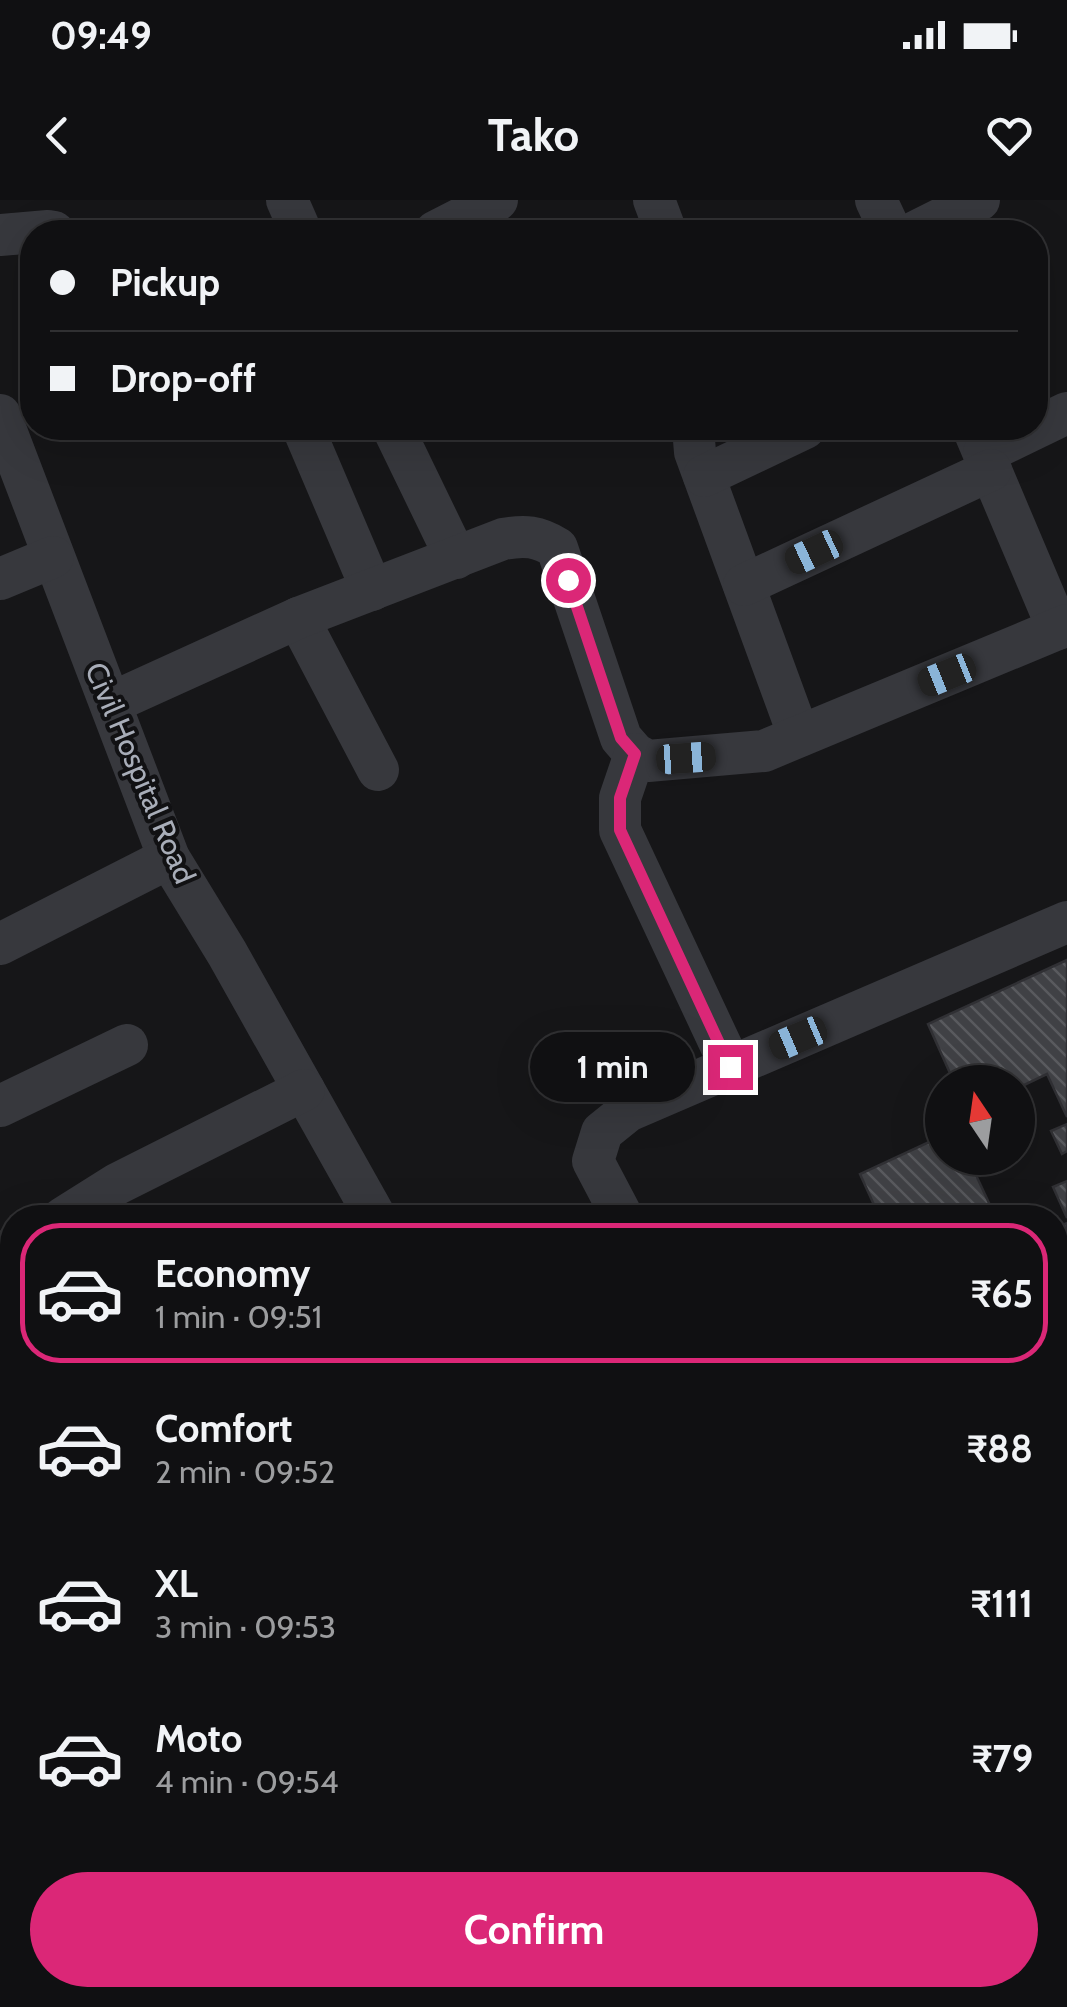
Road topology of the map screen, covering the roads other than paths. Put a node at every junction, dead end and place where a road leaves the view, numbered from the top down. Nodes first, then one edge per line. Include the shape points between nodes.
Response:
1 (496, 200) edge
2 (979, 200) edge
3 (458, 220) edge
4 (939, 220) edge
5 (0, 415) edge
6 (308, 440) edge
7 (399, 440) edge
8 (694, 440) edge
9 (780, 440) edge
10 (983, 450) edge
11 (704, 476) junction
12 (53, 557) junction
13 (456, 558) junction
14 (0, 579) edge
15 (744, 585) junction
16 (372, 590) junction
17 (298, 618) junction
18 (1062, 627) edge
19 (111, 703) junction
20 (799, 736) junction
21 (635, 754) junction
22 (378, 770) dead end
23 (169, 858) junction
24 (1067, 922) edge
25 (0, 944) edge
26 (128, 1045) dead end
27 (730, 1067) junction
28 (304, 1090) junction
29 (0, 1106) edge
30 (126, 1201) edge
31 (369, 1205) edge
32 (616, 1205) edge

1 - 3 street
2 - 4 street
5 - 12 street, Civil Hospital Road
6 - 16 street
7 - 13 street
8 - 11 street
9 - 11 street
10 - 15 street
10 - 18 street
11 - 15 street
12 - 14 street
12 - 19 street, Civil Hospital Road
13 - 16 street
13 - 21 street via 525,536 557,548 621,738
15 - 20 street
16 - 17 street
17 - 19 street
17 - 22 street
18 - 20 street
19 - 23 street, Civil Hospital Road
20 - 21 street via 764,751 648,761
21 - 27 street via 620,798 620,830
23 - 25 street
23 - 28 street, Civil Hospital Road
24 - 27 street
26 - 29 street
27 - 32 street via 628,1112 602,1132 593,1161
28 - 30 street
28 - 31 street, Civil Hospital Road

